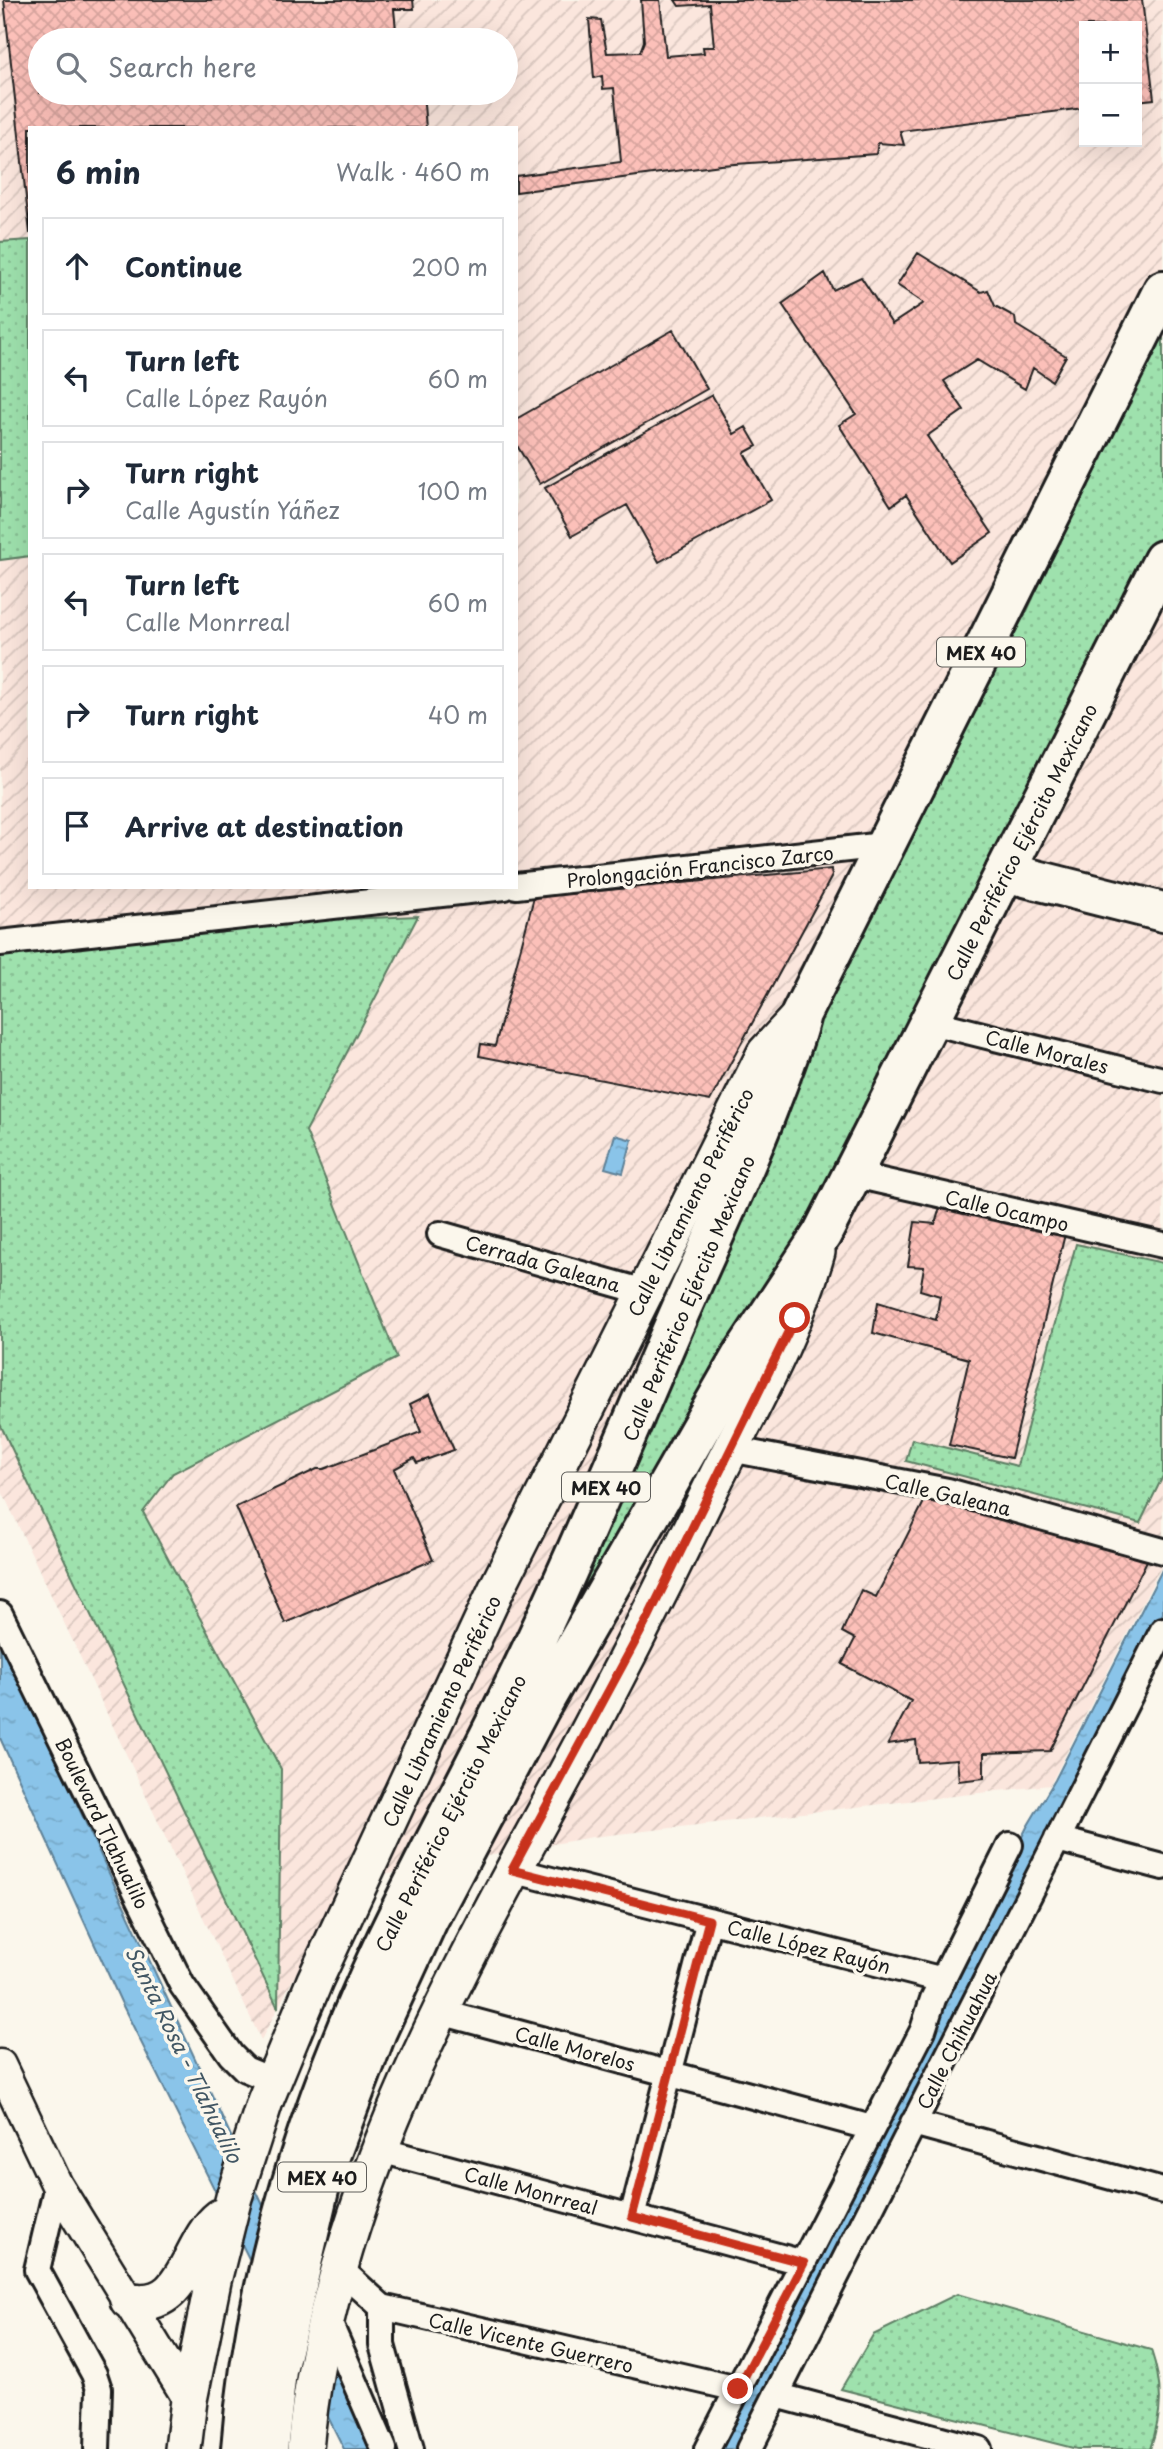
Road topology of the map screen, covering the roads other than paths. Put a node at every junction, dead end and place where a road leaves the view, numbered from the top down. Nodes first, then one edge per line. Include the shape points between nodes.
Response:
1 (1163, 290) edge
2 (1163, 560) edge
3 (884, 845) junction
4 (1005, 872) junction
5 (518, 886) edge
6 (487, 889) edge
7 (1163, 912) edge
8 (0, 943) edge
9 (801, 1014) junction
10 (931, 1022) junction
11 (1163, 1080) edge
12 (851, 1174) junction
13 (440, 1234) dead end
14 (822, 1234) junction
15 (1163, 1245) edge
16 (645, 1292) junction
17 (730, 1449) junction
18 (1159, 1550) edge
19 (0, 1614) edge
20 (1163, 1630) edge
21 (1057, 1839) junction
22 (1010, 1845) dead end
23 (1163, 1867) edge
24 (512, 1870) junction
25 (709, 1920) junction
26 (943, 1980) junction
27 (440, 2012) junction
28 (0, 2065) edge
29 (669, 2074) junction
30 (269, 2091) junction
31 (914, 2123) junction
32 (872, 2128) junction
33 (380, 2150) junction
34 (57, 2185) junction
35 (1163, 2191) edge
36 (233, 2203) junction
37 (632, 2217) junction
38 (804, 2263) junction
39 (338, 2267) junction
40 (128, 2300) junction
41 (382, 2308) junction
42 (326, 2316) junction
43 (738, 2389) junction
44 (776, 2395) junction
45 (189, 2400) junction
46 (97, 2449) edge
47 (183, 2449) edge
48 (241, 2449) edge
49 (268, 2449) edge
50 (305, 2449) edge
51 (384, 2449) edge
52 (411, 2449) edge
53 (706, 2449) edge
54 (749, 2449) edge
55 (979, 2449) edge

1 - 3 main road, Calle Periférico Ejército Mexicano / MEX 40
2 - 4 main road, Calle Periférico Ejército Mexicano / MEX 40
3 - 5 street, Prolongación Francisco Zarco
3 - 9 main road, Calle Periférico Ejército Mexicano / MEX 40
4 - 7 main road
4 - 10 main road, Calle Periférico Ejército Mexicano / MEX 40
6 - 8 street
9 - 16 main road, Calle Libramiento Periférico via 765,1053
9 - 48 main road, Calle Periférico Ejército Mexicano / MEX 40 via 788,1064 748,1162 579,1551 382,1948 312,2116 280,2222 252,2350
10 - 11 street, Calle Morales
10 - 12 main road, Calle Periférico Ejército Mexicano / MEX 40
12 - 14 main road, Calle Periférico Ejército Mexicano / MEX 40
12 - 15 street, Calle Ocampo
13 - 16 street, Cerrada Galeana
14 - 17 main road, MEX 40 via 795,1318
14 - 49 main road, Calle Periférico Ejército Mexicano / MEX 40 via 741,1357 527,1732 428,1920 377,2031 322,2177 277,2371
16 - 30 main road, Calle Libramiento Periférico via 497,1588 315,1980
17 - 18 street, Calle Galeana via 948,1491
17 - 24 main road, MEX 40 via 649,1616
19 - 30 street, Boulevard Tlahualilo via 182,1985 244,2069
20 - 21 street, Calle Chihuahua
21 - 23 street
21 - 31 street, Calle Chihuahua
22 - 26 street
24 - 25 street, Calle López Rayón
24 - 27 main road, MEX 40
25 - 26 street, Calle López Rayón
25 - 29 street
26 - 32 street via 923,2030
27 - 29 street, Calle Morelos
27 - 33 main road, MEX 40
28 - 34 street
29 - 32 street, Calle Morelos
29 - 37 street
30 - 36 main road, Calle Libramiento Periférico
31 - 35 street
31 - 44 street, Calle Chihuahua
32 - 38 street
33 - 37 street, Calle Monrreal
33 - 39 main road, MEX 40
34 - 40 street
34 - 46 street via 37,2270 94,2374 99,2389
36 - 40 main road via 211,2224 170,2292 140,2303
36 - 45 main road, Calle Libramiento Periférico
37 - 38 street, Calle Monrreal
38 - 43 street
39 - 41 street
39 - 42 main road, MEX 40
40 - 45 street
41 - 43 street, Calle Vicente Guerrero
41 - 52 street via 382,2345
42 - 50 main road, MEX 40
42 - 51 street
43 - 53 street
44 - 54 street, Calle Chihuahua
44 - 55 street
45 - 47 main road, Calle Libramiento Periférico

